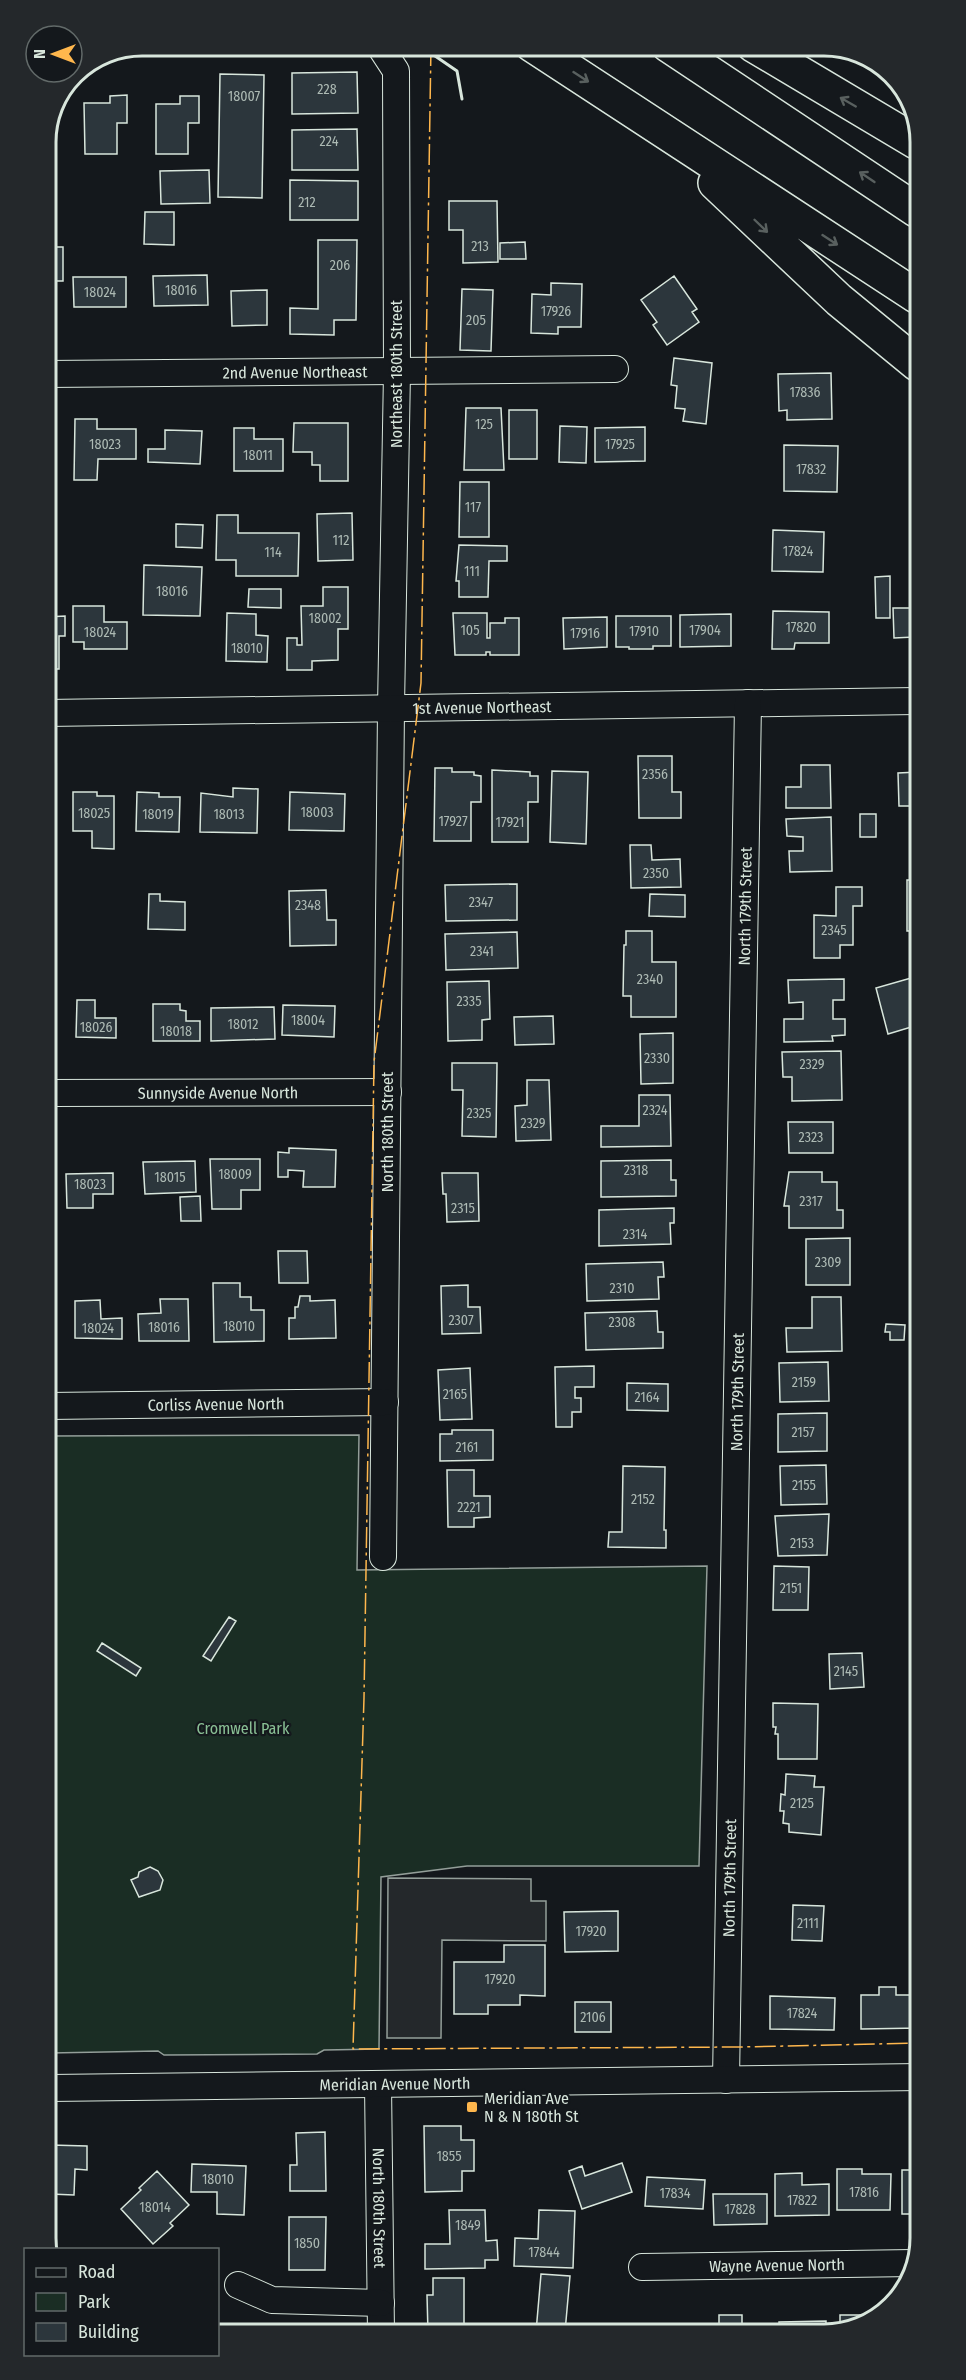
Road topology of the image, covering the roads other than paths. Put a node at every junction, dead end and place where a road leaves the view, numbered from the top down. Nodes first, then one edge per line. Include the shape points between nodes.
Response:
1 (386, 56) edge
2 (549, 56) edge
3 (685, 56) edge
4 (771, 56) edge
5 (657, 128) junction
6 (910, 138) edge
7 (910, 206) edge
8 (910, 292) edge
9 (910, 358) edge
10 (615, 369) dead end
11 (398, 372) junction
12 (56, 374) edge
13 (910, 701) edge
14 (748, 703) junction
15 (391, 707) junction
16 (56, 713) edge
17 (388, 1092) junction
18 (56, 1093) edge
19 (385, 1402) junction
20 (56, 1406) edge
21 (383, 1557) dead end
22 (910, 2077) edge
23 (726, 2080) junction
24 (378, 2084) junction
25 (56, 2088) edge
26 (907, 2263) edge
27 (642, 2267) dead end
28 (238, 2285) dead end
29 (381, 2303) junction
30 (381, 2324) edge

1 - 11 street, Northeast 180th Street via 396,71
2 -> 5 highway
7 -> 3 highway
6 -> 4 highway
5 -> 8 highway
5 -> 9 highway via 821,283
10 - 11 street, 2nd Avenue Northeast
11 - 12 street, 2nd Avenue Northeast
11 - 15 street, Northeast 180th Street
13 - 14 street, 1st Avenue Northeast
14 - 15 street, 1st Avenue Northeast
14 - 23 street, North 179th Street
15 - 16 street, 1st Avenue Northeast
15 - 17 street, North 180th Street
17 - 18 street, Sunnyside Avenue North
17 - 19 street, North 180th Street
19 - 20 street, Corliss Avenue North
19 - 21 street, North 180th Street
22 - 23 street, Meridian Avenue North
23 - 24 street, Meridian Avenue North
24 - 25 street, Meridian Avenue North
24 - 29 street, North 180th Street
26 - 27 street, Wayne Avenue North
28 - 29 street via 272,2300
29 - 30 street, North 180th Street

